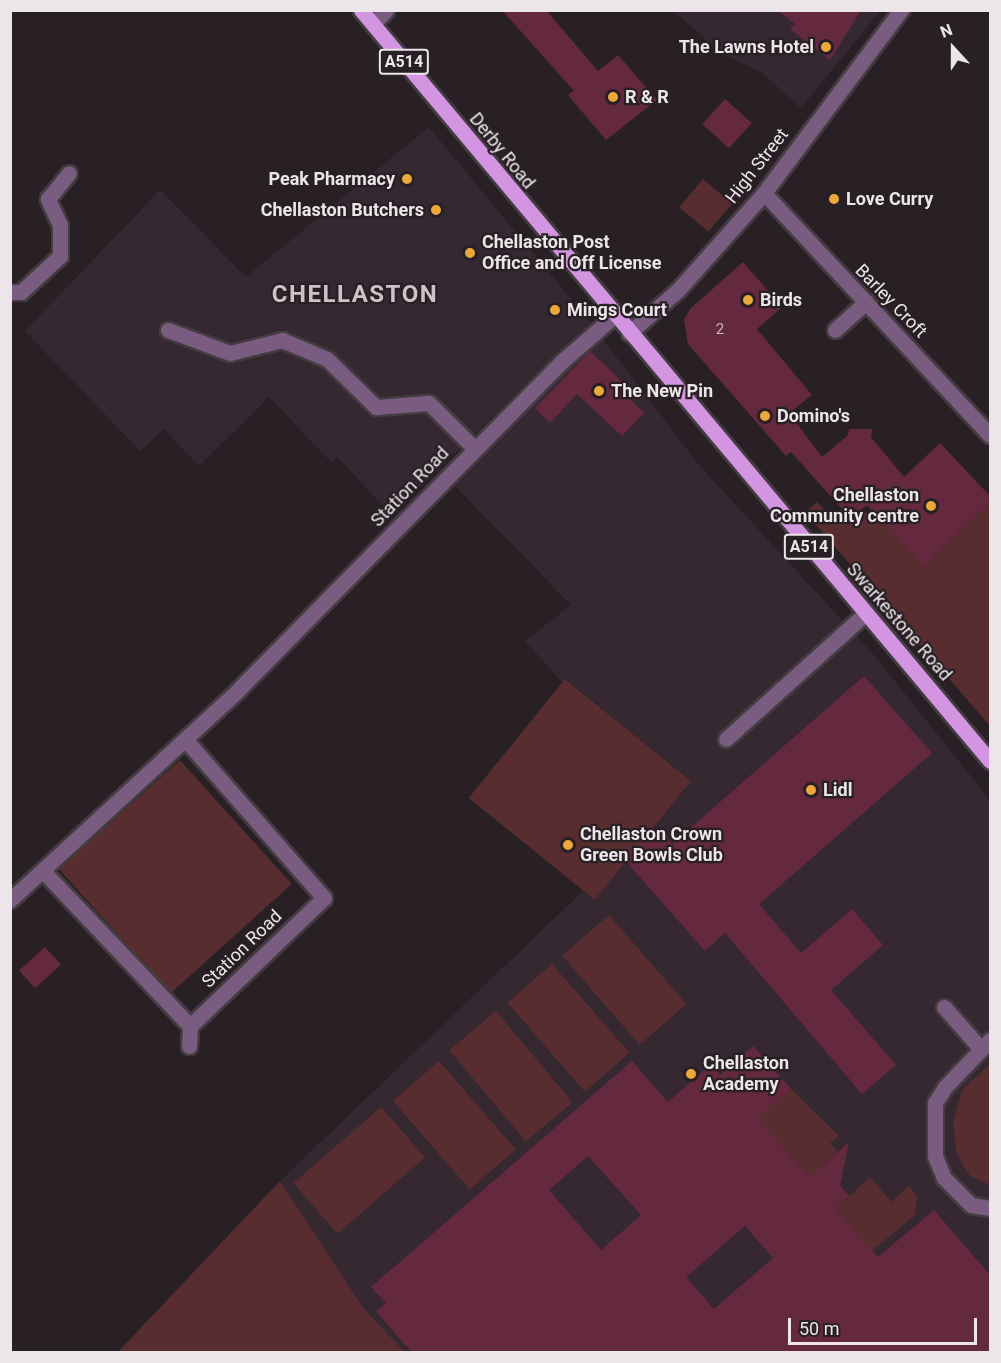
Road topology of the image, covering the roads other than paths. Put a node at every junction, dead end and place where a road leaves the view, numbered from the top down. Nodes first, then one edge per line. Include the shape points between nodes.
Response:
1 (361, 10) edge
2 (386, 10) edge
3 (901, 10) edge
4 (373, 24) junction
5 (69, 173) dead end
6 (764, 193) junction
7 (10, 292) edge
8 (866, 302) junction
9 (614, 316) junction
10 (168, 330) dead end
11 (835, 330) dead end
12 (629, 333) junction
13 (990, 435) edge
14 (475, 449) junction
15 (866, 613) junction
16 (185, 739) junction
17 (726, 739) dead end
18 (990, 761) edge
19 (43, 871) junction
20 (10, 900) edge
21 (944, 1007) dead end
22 (190, 1026) junction
23 (985, 1044) edge
24 (189, 1046) dead end
25 (990, 1208) edge

1 - 4 main road, Derby Road / A514
2 - 4 street
3 - 6 street, High Street
4 - 9 main road, Derby Road / A514
5 - 7 street via 48,199 60,225 60,256 21,292
6 - 8 street, Barley Croft
6 - 12 street, High Street via 678,290
8 - 11 street
8 - 13 street, Barley Croft
9 - 12 main road, Swarkestone Road / A514
9 - 14 street, Station Road via 560,363
10 - 14 street via 230,353 282,340 327,359 376,407 429,404
12 - 15 main road, Swarkestone Road / A514
14 - 16 street, Station Road
15 - 17 street
15 - 18 main road, Swarkestone Road / A514
16 - 19 street, Station Road
16 - 22 street, Station Road via 324,898
19 - 20 street, Station Road
19 - 22 street
21 - 23 street
22 - 24 street
23 - 25 street via 960,1066 935,1103 935,1156 953,1193 971,1205

